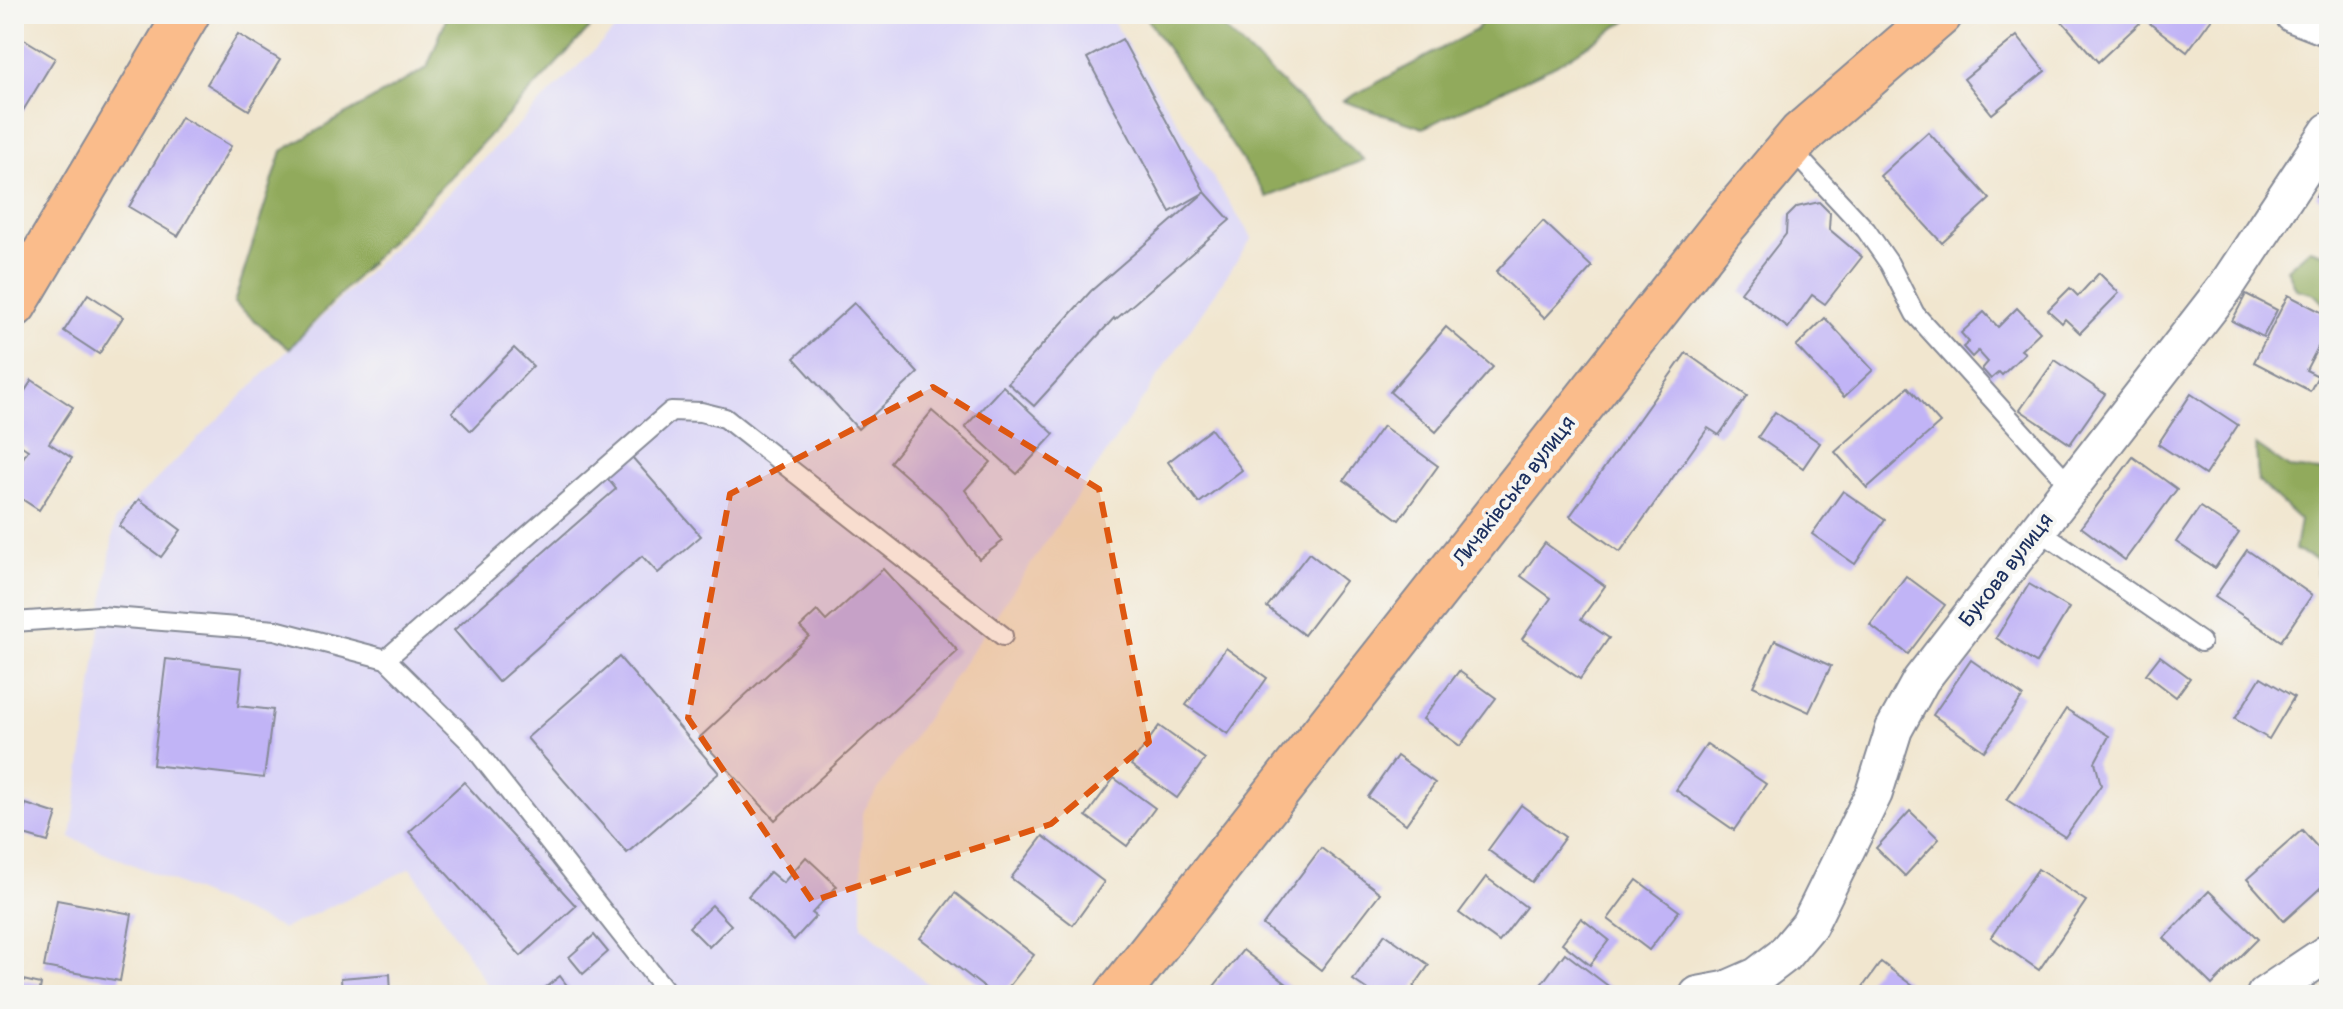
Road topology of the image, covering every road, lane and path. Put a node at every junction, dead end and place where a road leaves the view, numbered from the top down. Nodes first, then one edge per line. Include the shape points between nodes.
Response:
1 (187, 14) edge
2 (1940, 14) edge
3 (2293, 14) edge
4 (2329, 28) edge
5 (2329, 131) edge
6 (1789, 147) junction
7 (14, 305) edge
8 (2070, 485) junction
9 (2039, 530) junction
10 (14, 622) edge
11 (1003, 636) dead end
12 (2201, 642) dead end
13 (386, 659) junction
14 (2329, 952) edge
15 (669, 995) edge
16 (1117, 995) edge
17 (1698, 995) edge
18 (2265, 995) edge

1 - 7 main road
2 - 6 main road, Личаківська вулиця
3 - 4 street
5 - 8 street, Букова вулиця via 2225,288
6 - 8 lane via 1866,230 1915,314
6 - 16 main road, Личаківська вулиця
8 - 9 street, Букова вулиця
9 - 12 lane
9 - 17 street, Букова вулиця via 1921,680 1894,729 1874,793 1809,925 1757,976
10 - 13 lane via 100,616 275,630
11 - 13 lane via 725,418 671,411
13 - 15 lane via 469,741
14 - 18 street

